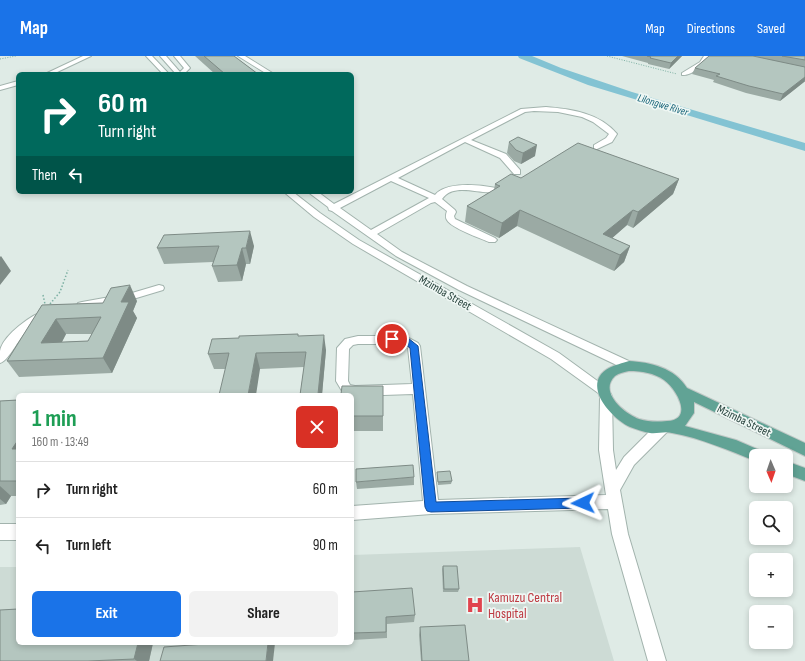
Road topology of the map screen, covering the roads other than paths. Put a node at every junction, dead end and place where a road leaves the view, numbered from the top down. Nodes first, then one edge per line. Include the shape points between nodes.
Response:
1 (88, 56) edge
2 (149, 56) edge
3 (164, 56) edge
4 (177, 56) edge
5 (241, 56) edge
6 (707, 56) edge
7 (52, 72) edge
8 (164, 72) edge
9 (178, 72) edge
10 (183, 72) edge
11 (268, 72) edge
12 (684, 74) road end
13 (16, 84) edge
14 (0, 88) edge
15 (466, 140) junction
16 (597, 147) dead end
17 (517, 172) dead end
18 (392, 178) junction
19 (493, 190) edge
20 (291, 194) edge
21 (314, 194) edge
22 (437, 199) junction
23 (332, 208) junction
24 (370, 234) junction
25 (492, 240) dead end
26 (159, 288) dead end
27 (73, 308) edge
28 (58, 311) edge
29 (0, 360) edge
30 (629, 366) junction
31 (418, 389) junction
32 (684, 392) junction
33 (604, 395) junction
34 (667, 427) junction
35 (805, 450) edge
36 (749, 452) edge
37 (793, 470) edge
38 (805, 475) edge
39 (613, 497) junction
40 (431, 507) junction
41 (354, 513) edge
42 (0, 532) edge
43 (16, 532) edge
44 (657, 661) edge

1 - 7 street
2 - 8 street
3 - 9 street
4 - 10 street via 189,68
5 - 11 street
6 - 12 street
13 - 14 street
15 - 16 street via 523,110 551,108 570,112 607,126 613,134
15 - 17 street via 503,156
15 - 18 street
18 - 22 street
18 - 23 street
19 - 22 street via 477,187 452,189
20 - 33 street, Mzimba Street via 356,242 555,356
21 - 23 street, Mzimba Street
22 - 24 street via 428,201
22 - 25 street via 450,208 451,220 455,223
23 - 24 street, Mzimba Street
24 - 30 street, Mzimba Street via 399,254 463,288
26 - 27 street
28 - 29 street via 41,316 22,328
30 - 32 main road via 647,367 660,372 672,379
30 - 33 main road via 609,374 603,385
31 - 31 street via 414,346 405,340 358,340 349,342 343,348 342,381 346,388 354,391
31 - 40 street
32 - 34 main road via 687,413 678,423
32 - 35 main road, Mzimba Street
33 - 34 main road via 610,405 624,418 643,426
33 - 39 street via 606,450
34 - 36 main road, Mzimba Street
34 - 39 street via 629,461
37 - 38 main road
39 - 40 street
39 - 44 street via 629,569
40 - 41 street
42 - 43 street

